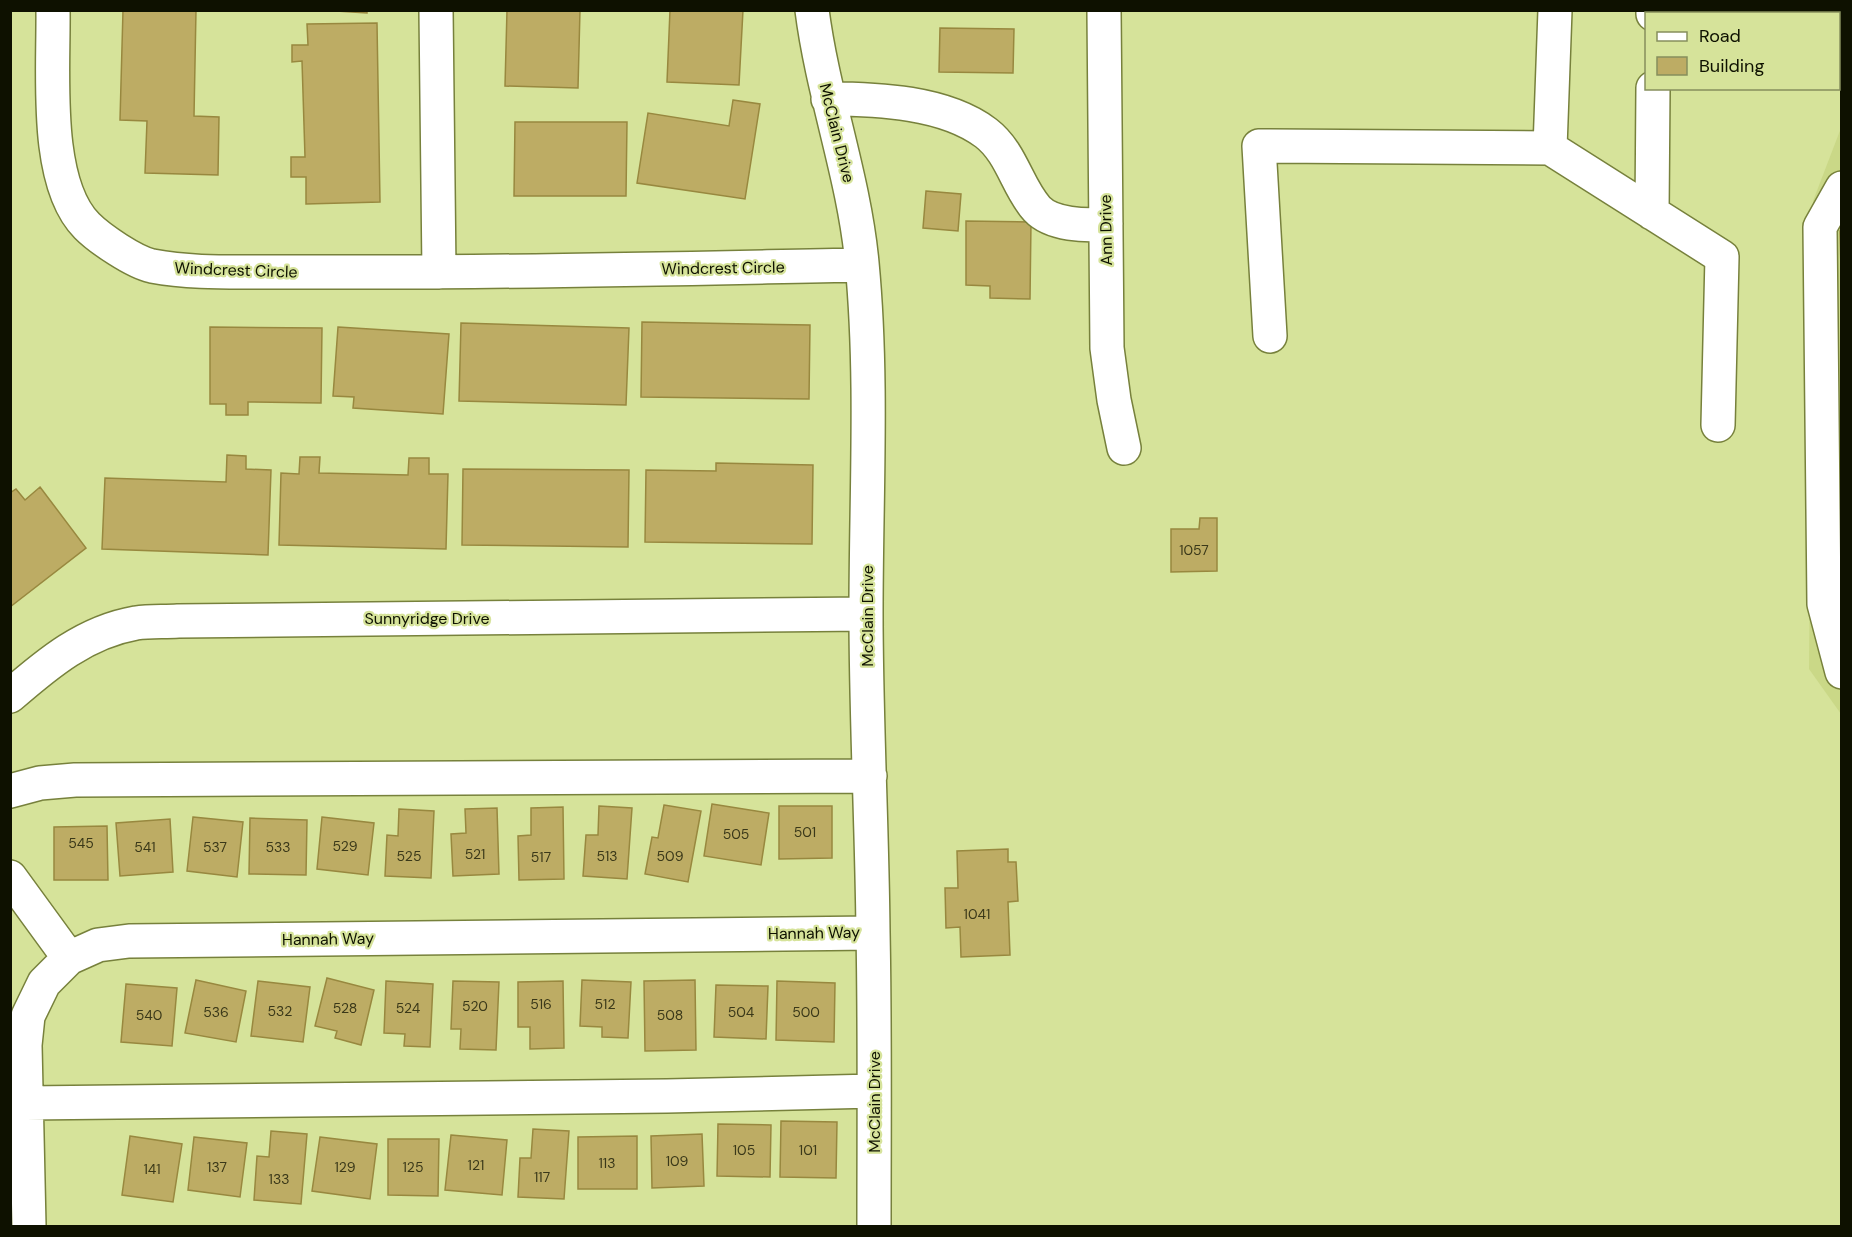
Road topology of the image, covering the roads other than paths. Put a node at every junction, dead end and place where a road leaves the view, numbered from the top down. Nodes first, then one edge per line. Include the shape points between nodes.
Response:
1 (53, 10) edge
2 (436, 10) edge
3 (812, 10) edge
4 (1104, 10) edge
5 (1555, 10) edge
6 (1653, 90) edge
7 (828, 99) junction
8 (1550, 148) junction
9 (1842, 188) edge
10 (1652, 213) junction
11 (1106, 224) junction
12 (862, 265) junction
13 (439, 272) junction
14 (1270, 336) dead end
15 (1718, 425) dead end
16 (1124, 448) dead end
17 (866, 614) junction
18 (1842, 672) edge
19 (10, 696) edge
20 (870, 776) junction
21 (10, 791) edge
22 (10, 878) edge
23 (873, 933) junction
24 (69, 958) junction
25 (874, 1091) junction
26 (26, 1103) junction
27 (29, 1227) edge
28 (874, 1227) edge

1 - 13 street, Windcrest Circle via 54,132 60,176 70,203 87,226 117,248 148,265 190,272
2 - 13 street
3 - 7 street, McClain Drive
4 - 11 street, Ann Drive
5 - 8 street
6 - 10 street
7 - 11 street via 874,99 961,118 987,134 1005,153 1038,210 1060,222
7 - 12 street, McClain Drive via 857,216
8 - 10 street
8 - 14 street via 1259,146
9 - 18 street via 1820,227 1824,604
10 - 15 street via 1722,257
11 - 16 street, Ann Drive via 1107,348
12 - 13 street, Windcrest Circle
12 - 17 street, McClain Drive via 867,330
17 - 19 street, Sunnyridge Drive via 137,623 75,645 43,666
17 - 20 street, McClain Drive
20 - 21 street via 75,780
20 - 23 street, McClain Drive
22 - 24 street
23 - 24 street, Hannah Way via 129,941 98,945
23 - 25 street, McClain Drive
24 - 26 street, Hannah Way via 44,983 28,1016
25 - 26 street
25 - 28 street, McClain Drive
26 - 27 street, Hannah Way

